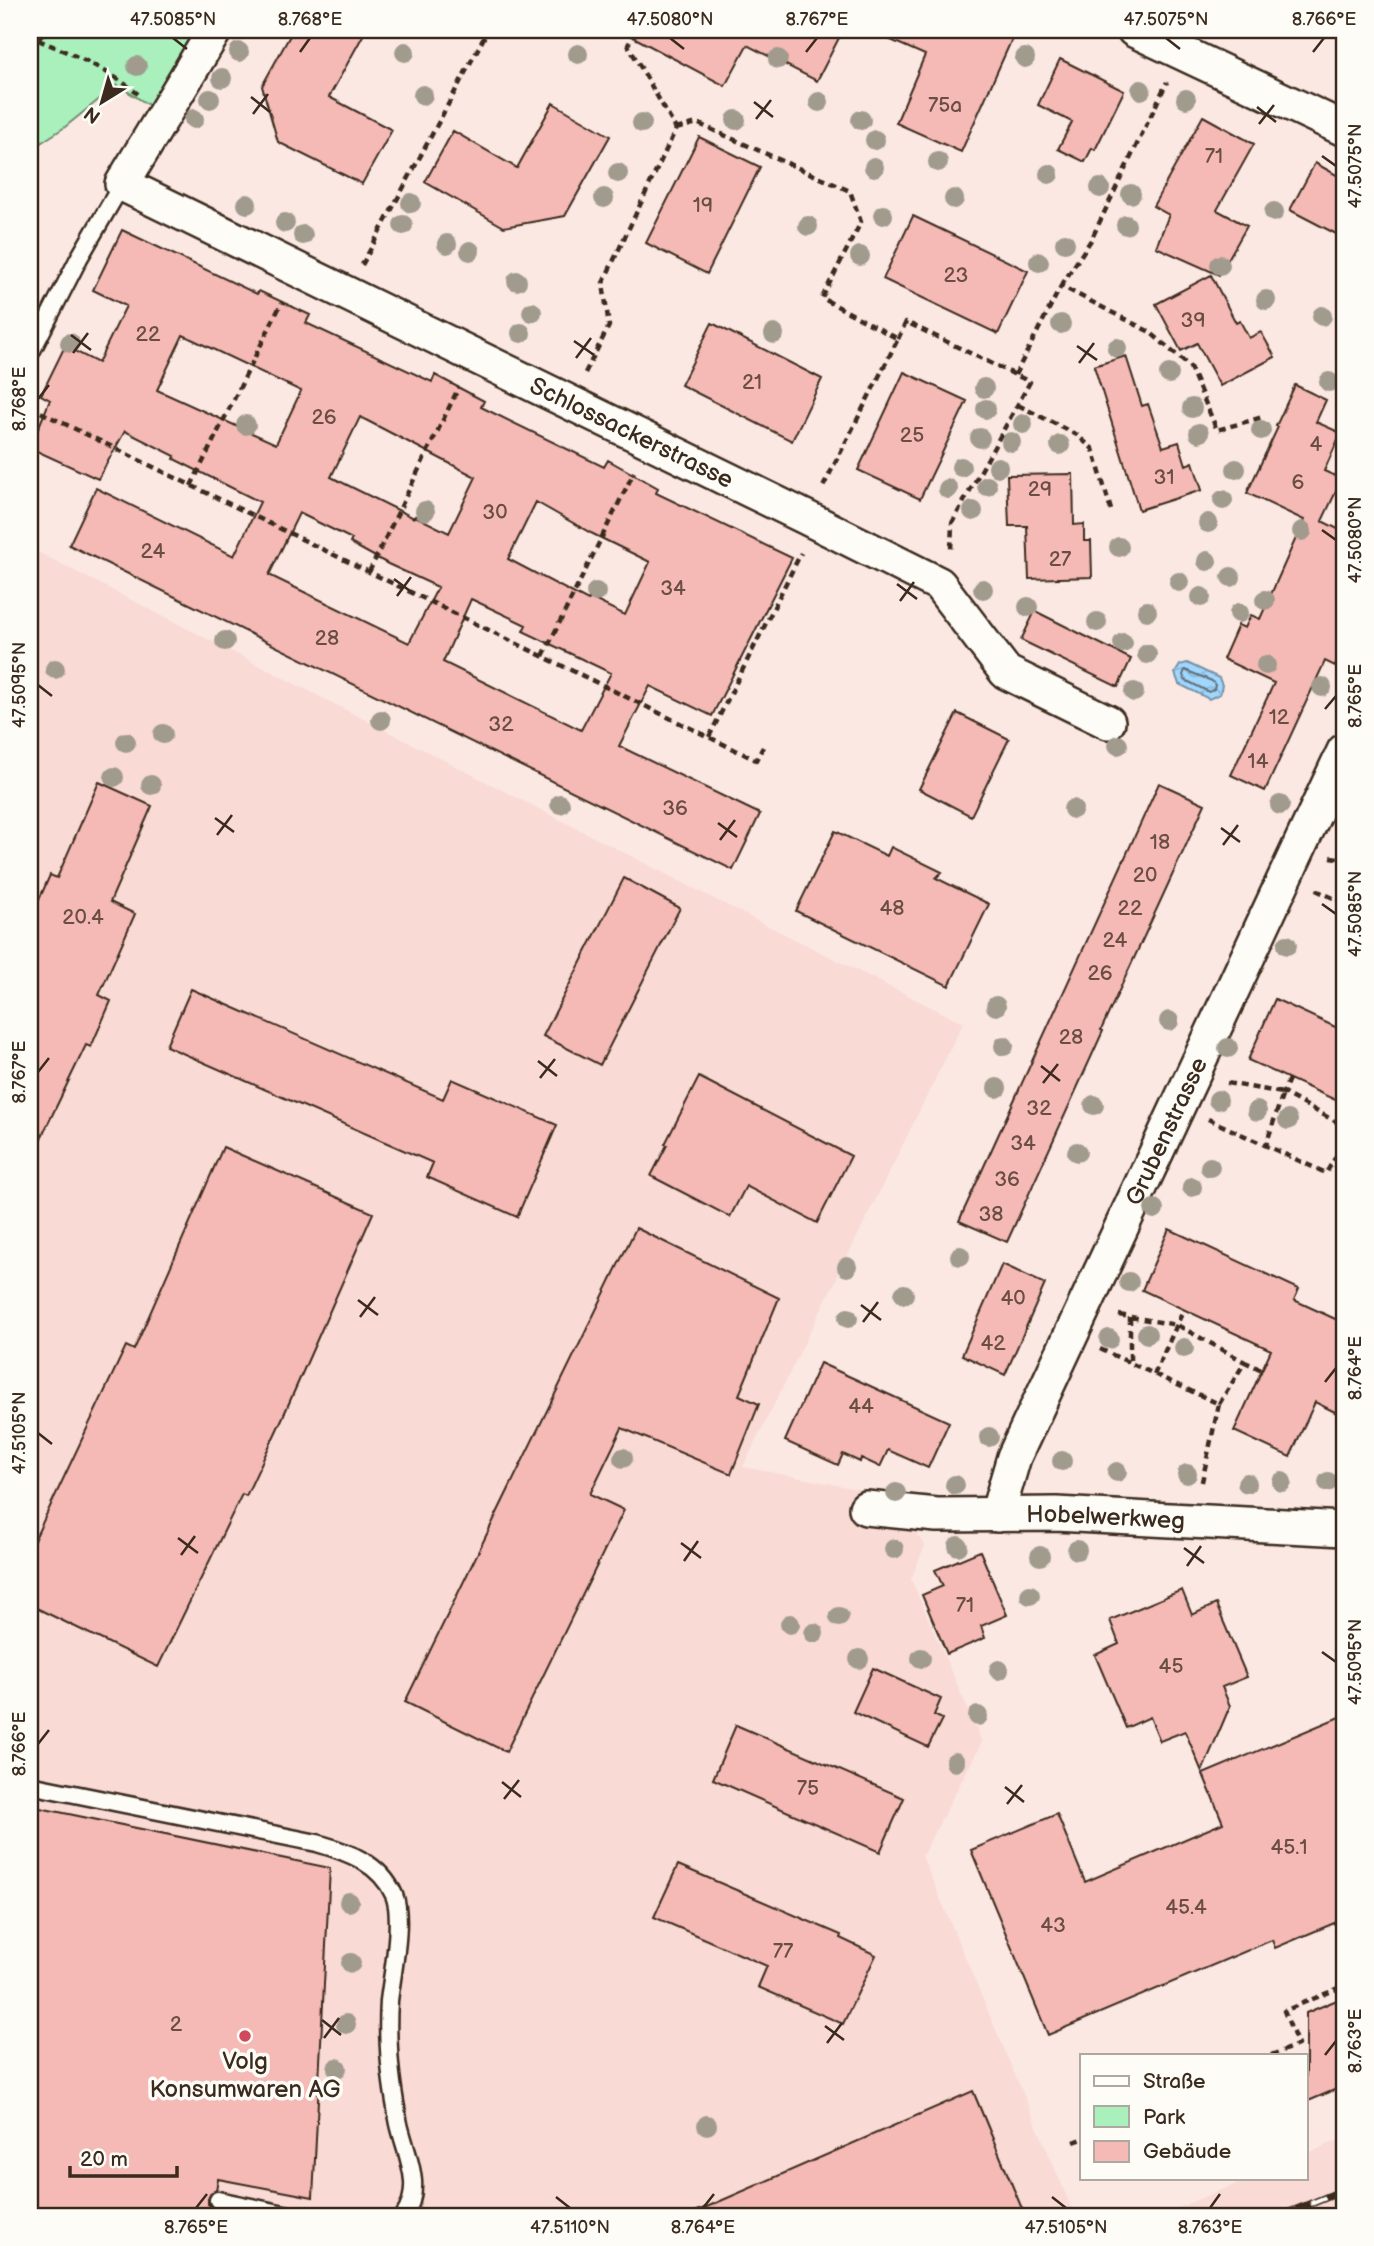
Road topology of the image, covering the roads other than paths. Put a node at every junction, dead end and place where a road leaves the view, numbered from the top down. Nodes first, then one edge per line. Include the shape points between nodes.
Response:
1 (215, 30) edge
2 (1134, 30) edge
3 (1344, 129) edge
4 (122, 184) junction
5 (30, 354) edge
6 (1108, 722) dead end
7 (1344, 751) edge
8 (866, 1508) dead end
9 (996, 1515) junction
10 (1344, 1529) edge
11 (30, 1785) edge
12 (218, 2200) dead end
13 (294, 2216) edge
14 (404, 2216) edge

1 - 4 street
2 - 3 street
4 - 5 lane
4 - 6 street, Schlossackerstrasse via 939,584 1006,672
7 - 9 street, Grubenstrasse via 1013,1457
8 - 9 street, Hobelwerkweg
9 - 10 street, Hobelwerkweg
11 - 14 lane via 317,1843 375,1868 396,1898 398,1919 389,2049 414,2186
12 - 13 lane

